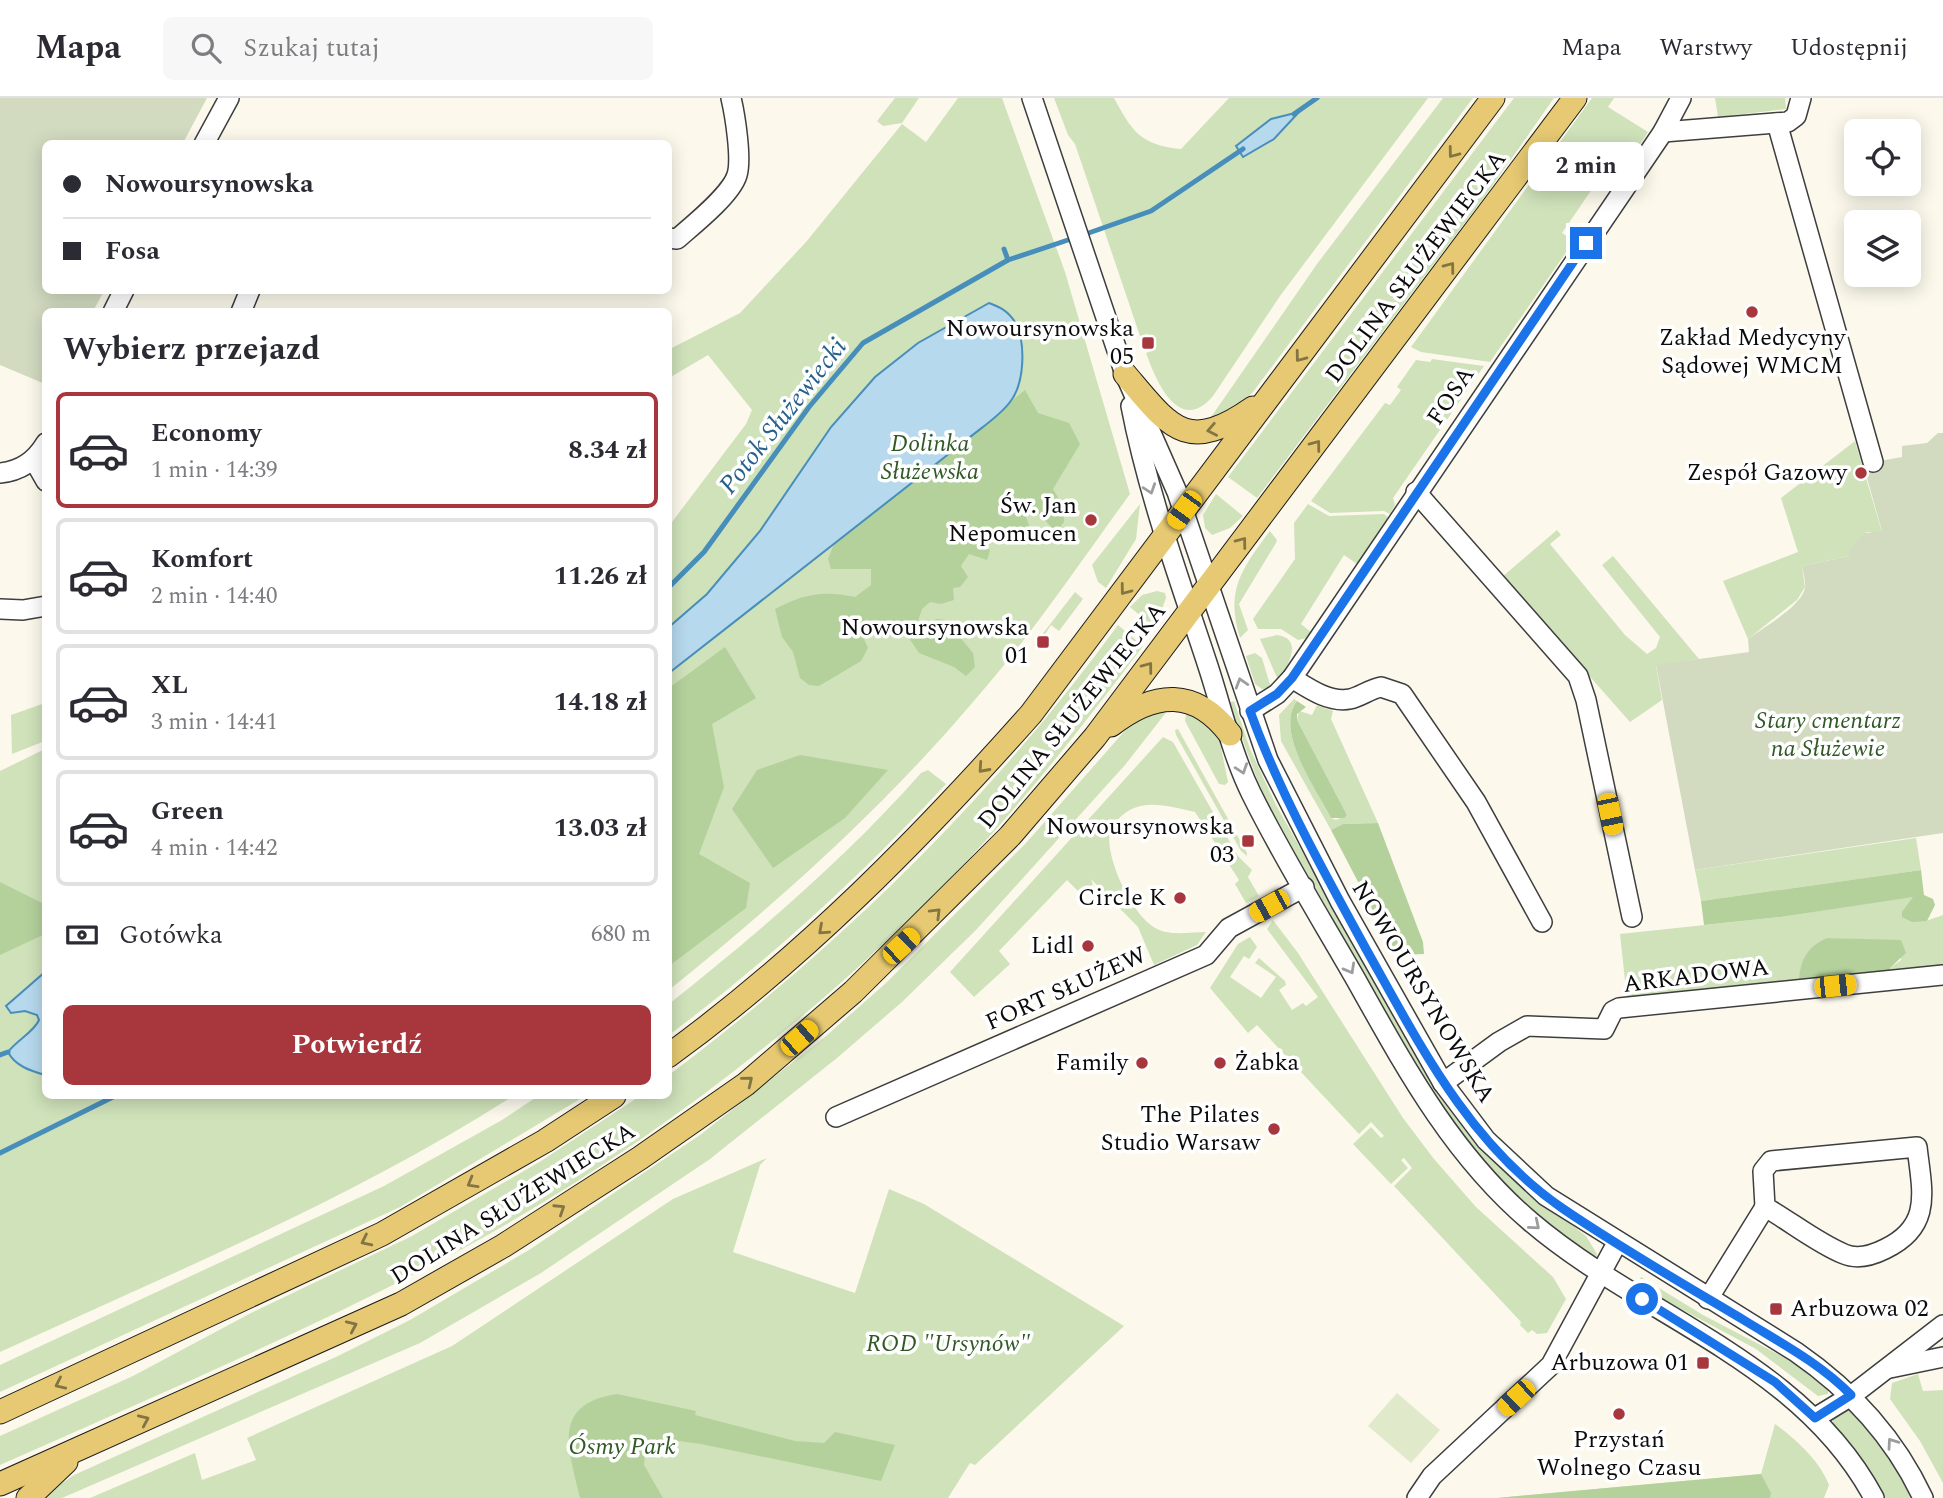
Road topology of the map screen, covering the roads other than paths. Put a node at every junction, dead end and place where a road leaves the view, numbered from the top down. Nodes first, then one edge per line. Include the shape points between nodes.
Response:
1 (229, 98) edge
2 (731, 98) edge
3 (1032, 98) edge
4 (1493, 98) edge
5 (1575, 98) edge
6 (1681, 98) edge
7 (1801, 98) edge
8 (1777, 123) junction
9 (1663, 132) junction
10 (206, 140) edge
11 (672, 238) edge
12 (1125, 374) junction
13 (1270, 396) junction
14 (40, 452) edge
15 (1873, 462) dead end
16 (0, 473) edge
17 (1416, 492) junction
18 (1184, 510) junction
19 (1166, 536) junction
20 (1210, 586) junction
21 (42, 607) edge
22 (0, 609) edge
23 (1190, 611) junction
24 (1292, 678) junction
25 (1250, 711) junction
26 (1230, 734) junction
27 (1095, 737) junction
28 (1304, 887) junction
29 (1632, 917) dead end
30 (1542, 922) dead end
31 (1943, 975) edge
32 (672, 1053) edge
33 (1443, 1083) junction
34 (609, 1099) edge
35 (836, 1117) dead end
36 (1765, 1206) junction
37 (1617, 1243) junction
38 (1601, 1274) junction
39 (1708, 1299) junction
40 (1943, 1325) edge
41 (1943, 1357) edge
42 (1885, 1369) junction
43 (1851, 1395) junction
44 (1, 1411) edge
45 (1815, 1418) junction
46 (82, 1447) junction
47 (0, 1484) edge
48 (28, 1498) edge
49 (1417, 1498) edge
50 (1874, 1498) edge
51 (1923, 1498) edge

1 - 10 street
2 - 11 street via 737,175 730,188 685,232
3 - 12 street, NOWOURSYNOWSKA
4 -> 13 main road, DOLINA SŁUŻEWIECKA
20 -> 5 main road, DOLINA SŁUŻEWIECKA
6 - 9 street, FOSA
7 - 8 street via 1796,116
8 - 9 street
8 - 15 street
9 - 17 street, FOSA
13 -> 12 main road via 1226,427 1194,431 1161,417
12 - 18 street, NOWOURSYNOWSKA
12 -> 19 street, NOWOURSYNOWSKA via 1143,465
13 - 18 main road, DOLINA SŁUŻEWIECKA
14 - 16 street via 20,468
17 - 24 street, FOSA
17 - 29 street via 1578,676
18 - 19 main road, DOLINA SŁUŻEWIECKA
18 - 20 street, NOWOURSYNOWSKA
19 - 23 street, NOWOURSYNOWSKA
19 -> 32 main road, DOLINA SŁUŻEWIECKA via 1031,714 976,776 839,916
20 - 23 main road, DOLINA SŁUŻEWIECKA
25 -> 20 street, NOWOURSYNOWSKA
21 - 22 street
23 - 26 street, NOWOURSYNOWSKA
27 -> 23 main road, DOLINA SŁUŻEWIECKA
24 - 25 street, FOSA
24 - 30 street via 1315,693 1336,699 1350,699 1381,687 1402,694 1476,802
25 - 33 street, NOWOURSYNOWSKA via 1268,760 1340,901
26 - 27 main road via 1204,706 1178,699 1151,702 1128,712
26 -> 28 street, NOWOURSYNOWSKA via 1251,793
46 -> 27 main road, DOLINA SŁUŻEWIECKA via 401,1304 503,1246 746,1084 853,992 937,911 1010,836
28 - 35 street, FORT SŁUŻEW via 1229,928 1206,955
28 -> 38 street, NOWOURSYNOWSKA via 1412,1080 1448,1133 1526,1218
31 - 33 street, ARKADOWA via 1619,1008 1604,1029 1527,1026
33 - 37 street, NOWOURSYNOWSKA via 1486,1140 1524,1178
34 -> 44 main road, DOLINA SŁUŻEWIECKA via 382,1234
36 - 36 street via 1844,1254 1873,1255 1917,1225 1922,1211 1917,1147 1771,1161 1763,1171
36 - 39 street
37 - 38 street
37 - 39 street, NOWOURSYNOWSKA
38 - 45 street, NOWOURSYNOWSKA via 1765,1375
38 - 49 street via 1551,1365 1432,1476
39 - 43 street, NOWOURSYNOWSKA via 1796,1352
40 - 42 street
41 - 42 street
42 - 43 street
43 - 45 street
51 -> 43 street, NOWOURSYNOWSKA via 1887,1436
45 - 50 street, NOWOURSYNOWSKA via 1848,1455
46 - 47 main road, DOLINA SŁUŻEWIECKA
46 - 48 main road

